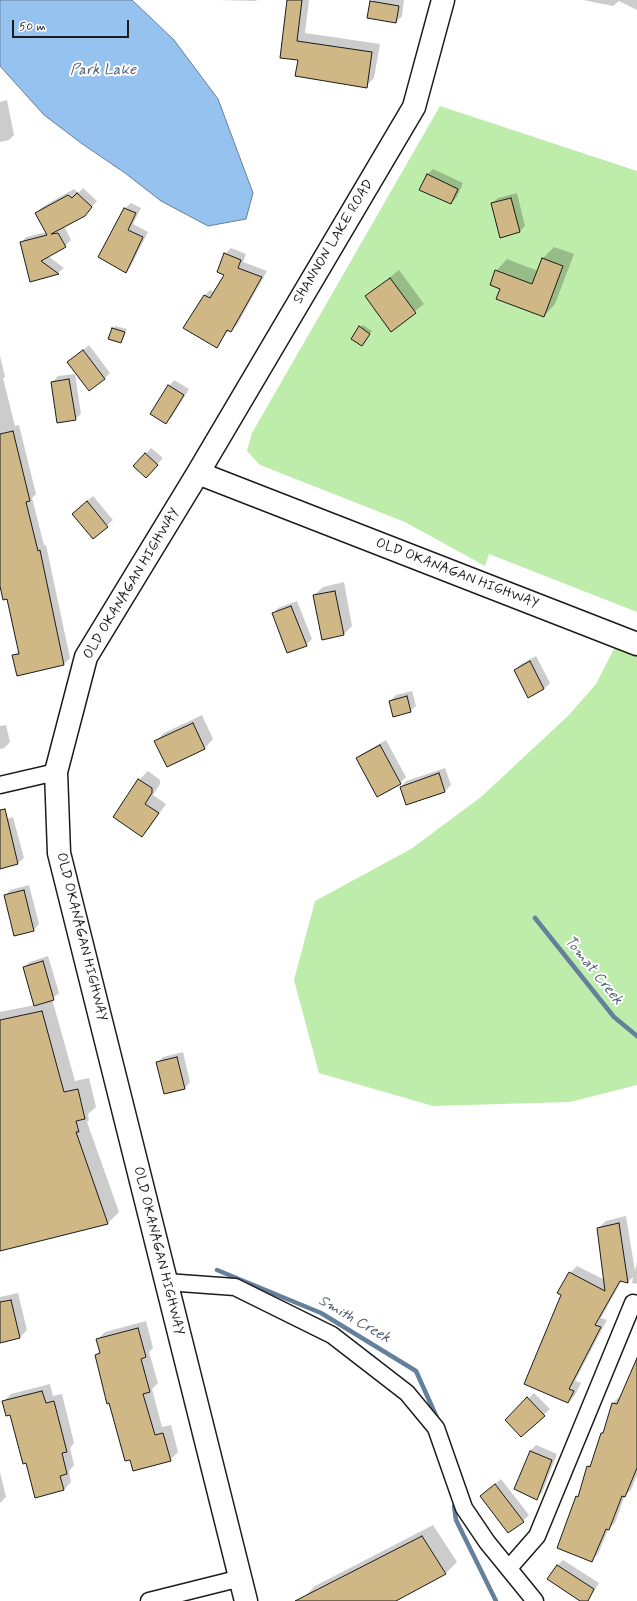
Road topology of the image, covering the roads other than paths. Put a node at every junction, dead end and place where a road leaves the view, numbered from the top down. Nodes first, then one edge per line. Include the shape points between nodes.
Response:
1 (443, 0) edge
2 (198, 473) junction
3 (637, 644) edge
4 (56, 772) junction
5 (0, 785) edge
6 (166, 1282) junction
7 (637, 1304) edge
8 (509, 1568) junction
9 (241, 1578) junction
10 (149, 1601) edge
11 (246, 1601) edge
12 (535, 1601) edge

1 - 2 main road, SHANNON LAKE ROAD via 414,107
2 - 3 main road, OLD OKANAGAN HIGHWAY
2 - 4 main road, OLD OKANAGAN HIGHWAY via 86,657
4 - 5 street
4 - 6 main road, OLD OKANAGAN HIGHWAY via 59,853
6 - 8 street via 235,1287 332,1335 407,1393 436,1428 464,1508
6 - 9 main road, OLD OKANAGAN HIGHWAY
7 - 8 street via 633,1303 537,1536
8 - 12 street
9 - 10 street
9 - 11 main road, OLD OKANAGAN HIGHWAY

